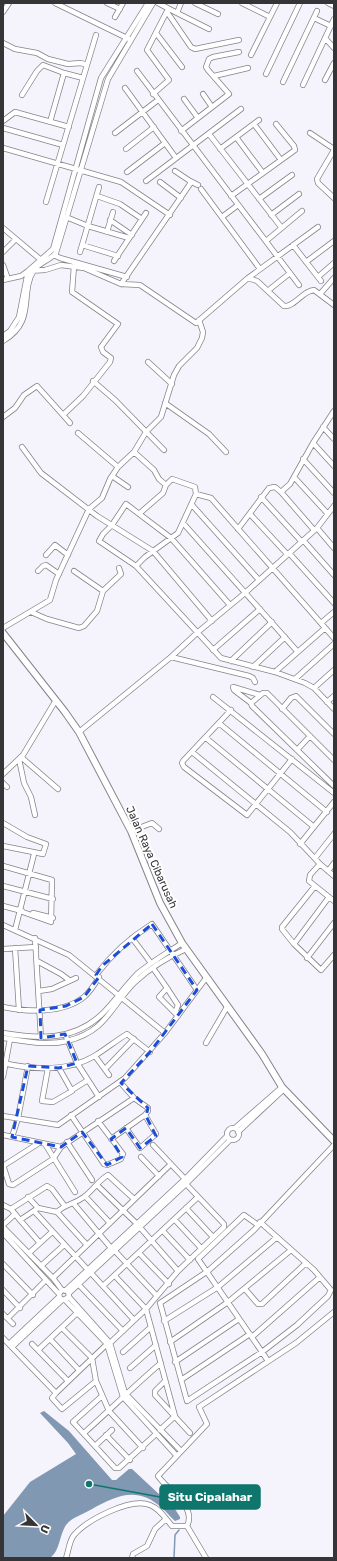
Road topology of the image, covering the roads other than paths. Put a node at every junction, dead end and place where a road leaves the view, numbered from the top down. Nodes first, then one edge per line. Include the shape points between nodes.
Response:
1 (10, 3) edge
2 (55, 3) edge
3 (107, 3) edge
4 (123, 3) edge
5 (153, 3) edge
6 (158, 3) edge
7 (182, 3) edge
8 (195, 3) edge
9 (242, 3) edge
10 (277, 3) edge
11 (300, 3) edge
12 (328, 3) edge
13 (146, 4) edge
14 (334, 6) edge
15 (120, 9) junction
16 (317, 11) dead end
17 (3, 12) edge
18 (177, 13) junction
19 (218, 14) dead end
20 (115, 17) dead end
21 (270, 17) junction
22 (314, 18) junction
23 (334, 19) edge
24 (332, 27) edge
25 (209, 29) dead end
26 (156, 33) junction
27 (96, 35) dead end
28 (325, 37) junction
29 (129, 39) junction
30 (239, 40) dead end
31 (3, 43) edge
32 (334, 48) edge
33 (239, 52) dead end
34 (251, 55) dead end
35 (334, 63) edge
36 (87, 65) junction
37 (182, 67) dead end
38 (248, 68) dead end
39 (137, 71) dead end
40 (64, 73) junction
41 (266, 74) dead end
42 (214, 76) junction
43 (84, 78) junction
44 (326, 80) dead end
45 (283, 82) dead end
46 (303, 85) dead end
47 (125, 88) dead end
48 (153, 94) junction
49 (203, 94) dead end
50 (22, 95) dead end
51 (184, 99) dead end
52 (158, 100) junction
53 (212, 107) junction
54 (242, 109) dead end
55 (142, 112) junction
56 (198, 118) junction
57 (260, 120) dead end
58 (3, 121) edge
59 (50, 122) junction
60 (254, 124) junction
61 (276, 124) dead end
62 (69, 127) junction
63 (154, 127) junction
64 (3, 128) edge
65 (181, 131) junction
66 (115, 133) dead end
67 (310, 133) dead end
68 (209, 134) junction
69 (236, 137) junction
70 (165, 143) junction
71 (64, 145) junction
72 (193, 146) junction
73 (3, 148) edge
74 (126, 149) dead end
75 (220, 149) junction
76 (334, 150) edge
77 (176, 158) junction
78 (281, 160) junction
79 (58, 164) junction
80 (78, 169) junction
81 (175, 171) dead end
82 (127, 172) dead end
83 (263, 173) junction
84 (292, 175) dead end
85 (146, 181) dead end
86 (190, 181) junction
87 (160, 182) dead end
88 (248, 185) junction
89 (99, 187) dead end
90 (299, 194) dead end
91 (97, 196) junction
92 (232, 196) junction
93 (333, 196) edge
94 (181, 198) junction
95 (259, 199) junction
96 (46, 202) dead end
97 (238, 205) junction
98 (302, 211) dead end
99 (113, 212) dead end
100 (146, 213) dead end
101 (170, 215) junction
102 (271, 215) junction
103 (66, 217) junction
104 (222, 217) junction
105 (142, 219) junction
106 (110, 220) junction
107 (88, 226) junction
108 (281, 227) junction
109 (318, 227) dead end
110 (3, 228) edge
111 (107, 232) junction
112 (130, 237) junction
113 (16, 239) junction
114 (266, 241) junction
115 (334, 241) edge
116 (82, 245) junction
117 (293, 245) junction
118 (3, 252) edge
119 (80, 252) dead end
120 (54, 255) junction
121 (118, 256) junction
122 (278, 256) junction
123 (40, 260) junction
124 (114, 262) dead end
125 (306, 262) junction
126 (334, 263) edge
127 (3, 265) edge
128 (74, 266) junction
129 (260, 269) junction
130 (34, 270) junction
131 (28, 271) junction
132 (290, 273) junction
133 (127, 277) junction
134 (248, 278) junction
135 (334, 278) edge
136 (5, 279) edge
137 (121, 284) junction
138 (299, 285) dead end
139 (270, 288) dead end
140 (320, 294) junction
141 (334, 305) edge
142 (199, 320) junction
143 (3, 336) edge
144 (3, 341) edge
145 (148, 362) dead end
146 (93, 381) junction
147 (172, 384) junction
148 (166, 403) junction
149 (334, 411) edge
150 (63, 415) junction
151 (3, 417) edge
152 (334, 420) edge
153 (327, 421) junction
154 (70, 423) dead end
155 (323, 427) junction
156 (146, 432) junction
157 (78, 433) dead end
158 (334, 439) edge
159 (313, 443) junction
160 (22, 447) dead end
161 (164, 450) dead end
162 (134, 452) junction
163 (226, 452) dead end
164 (303, 459) junction
165 (334, 466) edge
166 (118, 467) junction
167 (112, 476) junction
168 (294, 477) junction
169 (166, 485) junction
170 (128, 487) dead end
171 (281, 492) junction
172 (334, 493) edge
173 (196, 494) junction
174 (261, 497) junction
175 (192, 505) junction
176 (334, 506) edge
177 (89, 509) junction
178 (140, 513) junction
179 (327, 513) junction
180 (250, 514) junction
181 (183, 523) junction
182 (112, 525) junction
183 (238, 529) junction
184 (316, 529) junction
185 (171, 538) junction
186 (302, 541) junction
187 (334, 548) edge
188 (153, 551) junction
189 (288, 554) junction
190 (46, 555) dead end
191 (68, 555) junction
192 (136, 566) junction
193 (119, 568) dead end
194 (273, 568) junction
195 (38, 571) dead end
196 (74, 571) dead end
197 (59, 574) junction
198 (334, 575) edge
199 (259, 580) junction
200 (103, 590) junction
201 (245, 593) junction
202 (334, 603) edge
203 (230, 605) junction
204 (260, 609) junction
205 (334, 612) edge
206 (29, 614) junction
207 (212, 621) junction
208 (272, 622) junction
209 (321, 623) junction
210 (3, 628) edge
211 (325, 628) junction
212 (198, 632) junction
213 (3, 633) edge
214 (285, 637) junction
215 (334, 638) edge
216 (334, 644) edge
217 (213, 650) junction
218 (297, 651) junction
219 (172, 657) junction
220 (231, 661) junction
221 (253, 667) junction
222 (334, 670) edge
223 (275, 672) junction
224 (295, 679) junction
225 (255, 682) dead end
226 (314, 688) junction
227 (260, 695) junction
228 (334, 696) edge
229 (213, 697) dead end
230 (56, 700) junction
231 (328, 702) junction
232 (251, 703) junction
233 (282, 709) junction
234 (334, 709) edge
235 (231, 710) junction
236 (220, 724) junction
237 (79, 732) junction
238 (334, 734) edge
239 (310, 736) junction
240 (206, 738) junction
241 (297, 750) junction
242 (192, 752) junction
243 (20, 758) junction
244 (292, 759) junction
245 (334, 760) edge
246 (3, 774) edge
247 (280, 775) junction
248 (3, 783) edge
249 (334, 786) edge
250 (7, 787) dead end
251 (58, 789) dead end
252 (269, 789) junction
253 (334, 793) edge
254 (334, 802) edge
255 (258, 804) junction
256 (326, 812) junction
257 (35, 815) dead end
258 (3, 823) edge
259 (314, 827) junction
260 (159, 829) dead end
261 (132, 831) junction
262 (334, 834) edge
263 (300, 844) junction
264 (3, 846) edge
265 (34, 854) junction
266 (315, 858) junction
267 (334, 863) edge
268 (320, 864) junction
269 (3, 866) edge
270 (328, 871) junction
271 (30, 872) junction
272 (334, 876) edge
273 (3, 886) edge
274 (314, 886) junction
275 (24, 892) junction
276 (329, 897) junction
277 (53, 899) junction
278 (334, 900) edge
279 (3, 906) edge
280 (20, 911) junction
281 (334, 923) edge
282 (3, 926) edge
283 (15, 930) junction
284 (35, 938) junction
285 (132, 938) junction
286 (294, 944) junction
287 (184, 946) junction
288 (36, 947) junction
289 (15, 948) junction
290 (3, 949) edge
291 (172, 952) junction
292 (334, 955) edge
293 (307, 958) junction
294 (37, 961) junction
295 (152, 965) junction
296 (98, 976) junction
297 (76, 978) dead end
298 (206, 978) junction
299 (69, 980) junction
300 (167, 988) junction
301 (197, 990) junction
302 (39, 991) junction
303 (120, 997) junction
304 (3, 1007) edge
305 (227, 1007) junction
306 (19, 1010) junction
307 (40, 1010) junction
308 (176, 1014) junction
309 (165, 1032) junction
310 (3, 1033) edge
311 (65, 1034) junction
312 (3, 1038) edge
313 (41, 1038) junction
314 (134, 1039) junction
315 (10, 1040) junction
316 (67, 1041) junction
317 (206, 1043) dead end
318 (150, 1052) junction
319 (95, 1056) junction
320 (4, 1063) edge
321 (77, 1063) junction
322 (28, 1066) junction
323 (48, 1068) junction
324 (59, 1068) junction
325 (105, 1069) junction
326 (109, 1075) dead end
327 (3, 1077) edge
328 (88, 1080) junction
329 (120, 1082) junction
330 (283, 1088) junction
331 (72, 1090) junction
332 (99, 1096) junction
333 (134, 1098) junction
334 (71, 1115) junction
335 (145, 1115) junction
336 (3, 1116) edge
337 (18, 1118) junction
338 (98, 1121) junction
339 (126, 1128) junction
340 (237, 1130) junction
341 (82, 1132) junction
342 (3, 1135) edge
343 (12, 1137) junction
344 (228, 1138) junction
345 (110, 1139) junction
346 (334, 1141) edge
347 (67, 1142) junction
348 (38, 1143) junction
349 (45, 1144) junction
350 (153, 1145) dead end
351 (334, 1145) edge
352 (61, 1147) junction
353 (141, 1157) dead end
354 (53, 1159) junction
355 (171, 1164) junction
356 (3, 1165) edge
357 (159, 1176) junction
358 (92, 1180) dead end
359 (186, 1181) junction
360 (97, 1185) junction
361 (76, 1192) dead end
362 (85, 1196) junction
363 (28, 1197) junction
364 (198, 1197) junction
365 (134, 1199) junction
366 (74, 1204) junction
367 (3, 1205) edge
368 (64, 1205) junction
369 (186, 1208) junction
370 (11, 1209) junction
371 (36, 1209) junction
372 (123, 1210) junction
373 (57, 1212) junction
374 (15, 1214) junction
375 (20, 1220) junction
376 (175, 1220) junction
377 (110, 1223) junction
378 (259, 1224) junction
379 (3, 1226) edge
380 (138, 1226) junction
381 (163, 1231) junction
382 (52, 1232) junction
383 (3, 1233) edge
384 (99, 1234) junction
385 (213, 1237) junction
386 (276, 1238) junction
387 (152, 1241) junction
388 (40, 1243) junction
389 (64, 1245) junction
390 (87, 1245) junction
391 (201, 1248) junction
392 (113, 1250) junction
393 (291, 1250) junction
394 (29, 1253) junction
395 (140, 1253) junction
396 (75, 1257) junction
397 (190, 1260) junction
398 (306, 1263) junction
399 (3, 1264) edge
400 (127, 1264) junction
401 (41, 1266) junction
402 (89, 1271) junction
403 (178, 1271) junction
404 (208, 1271) junction
405 (115, 1276) junction
406 (320, 1277) junction
407 (53, 1278) junction
408 (46, 1280) junction
409 (169, 1284) junction
410 (79, 1285) junction
411 (103, 1286) junction
412 (218, 1287) junction
413 (245, 1289) junction
414 (3, 1290) edge
415 (33, 1295) junction
416 (64, 1295) junction
417 (157, 1296) junction
418 (228, 1302) junction
419 (20, 1308) junction
420 (146, 1309) junction
421 (334, 1312) edge
422 (77, 1313) junction
423 (3, 1314) edge
424 (8, 1318) junction
425 (239, 1319) junction
426 (134, 1320) junction
427 (164, 1321) junction
428 (13, 1324) dead end
429 (151, 1327) junction
430 (62, 1328) junction
431 (122, 1331) junction
432 (251, 1335) junction
433 (3, 1338) edge
434 (50, 1339) junction
435 (170, 1342) junction
436 (109, 1343) junction
437 (32, 1344) dead end
438 (10, 1345) junction
439 (156, 1345) junction
440 (38, 1350) junction
441 (123, 1352) dead end
442 (262, 1352) junction
443 (92, 1358) junction
444 (268, 1361) junction
445 (175, 1362) junction
446 (161, 1363) junction
447 (130, 1368) dead end
448 (79, 1370) junction
449 (181, 1380) junction
450 (68, 1381) junction
451 (96, 1381) junction
452 (165, 1381) junction
453 (56, 1393) junction
454 (124, 1395) junction
455 (102, 1396) junction
456 (109, 1411) junction
457 (175, 1416) junction
458 (112, 1430) dead end
459 (158, 1432) junction
460 (84, 1433) junction
461 (190, 1433) dead end
462 (106, 1435) junction
463 (94, 1446) junction
464 (143, 1448) junction
465 (181, 1451) junction
466 (176, 1455) junction
467 (130, 1460) junction
468 (166, 1518) junction
469 (187, 1526) junction
470 (66, 1558) edge
471 (132, 1558) edge
472 (206, 1558) edge

1 - 17 street
2 - 29 street
3 - 15 street
4 - 15 street
5 - 29 street
6 - 18 street
7 - 18 street
8 - 19 street
9 - 21 street
10 - 21 street
11 - 41 street
12 - 14 street
13 - 29 street
15 - 20 street
16 - 22 street
18 - 25 street
21 - 34 street
22 - 24 street
22 - 45 street
23 - 24 street
24 - 28 street
26 - 30 street via 167,11 191,47 195,49
26 - 37 street
26 - 48 street via 147,53 169,80
27 - 36 street
28 - 32 street
28 - 46 street
29 - 80 street via 108,79
31 - 36 street via 48,59
33 - 42 street via 208,59 206,67
35 - 44 street
36 - 43 street
38 - 42 street
39 - 48 street
40 - 43 street
40 - 50 street via 43,65
40 - 59 street
42 - 53 street via 229,94
43 - 62 street
47 - 55 street
48 - 52 street
49 - 53 street
51 - 56 street
52 - 55 street
52 - 65 street
53 - 56 street
54 - 68 street
55 - 63 street
55 - 66 street
56 - 65 street
57 - 60 street
58 - 59 street via 15,112
59 - 62 street
60 - 69 street
60 - 78 street
61 - 78 street via 296,149
62 - 71 street
63 - 70 street
63 - 74 street
64 - 71 street
65 - 72 street
67 - 76 street
68 - 72 street
68 - 75 street
69 - 75 street
69 - 83 street
70 - 77 street
70 - 82 street
71 - 79 street
72 - 77 street
72 - 92 street
73 - 79 street
75 - 88 street
76 - 93 street via 317,179 318,183
77 - 85 street
78 - 83 street
79 - 80 street
79 - 96 street
80 - 101 street via 127,184
80 - 103 street
80 - 123 street via 53,249
81 - 86 street
83 - 88 street
84 - 95 street
86 - 94 street
86 - 104 street via 200,187
87 - 94 street
88 - 92 street
88 - 95 street
89 - 91 street
90 - 102 street
91 - 105 street via 120,204
91 - 107 street
92 - 97 street
94 - 101 street
95 - 102 street
97 - 104 street
97 - 114 street
98 - 108 street
99 - 106 street
100 - 105 street
101 - 133 street
102 - 108 street
103 - 107 street
103 - 120 street
104 - 129 street
105 - 112 street
106 - 111 street
106 - 112 street
107 - 111 street
107 - 116 street
108 - 114 street
109 - 117 street
110 - 113 street
111 - 112 street
112 - 121 street
113 - 118 street
113 - 123 street
114 - 122 street
115 - 125 street
116 - 119 street
116 - 121 street
117 - 122 street
117 - 125 street
120 - 130 street
120 - 133 street
121 - 124 street
122 - 129 street
122 - 132 street
123 - 131 street
125 - 126 street via 319,279
127 - 136 street
128 - 130 street via 60,265 45,270
128 - 137 street
128 - 146 street via 72,292 118,324 101,347 111,359
129 - 134 street
130 - 131 street
130 - 144 street via 23,318 13,334
131 - 136 street via 21,276
131 - 143 street via 19,317
132 - 138 street
132 - 139 street
133 - 137 street
134 - 140 street via 257,281 281,305 286,306 309,290
134 - 142 street
135 - 140 street
137 - 142 street via 140,285 192,322 196,323
140 - 141 street
142 - 147 street via 202,338 197,348 176,371
145 - 147 street
146 - 150 street via 83,396
146 - 156 street
147 - 148 street
148 - 156 street via 161,417
148 - 163 street via 209,434
149 - 153 street
150 - 151 street via 36,386
150 - 154 street
152 - 153 street
153 - 155 street
155 - 158 street
155 - 159 street
156 - 161 street
156 - 162 street
157 - 166 street
159 - 164 street
159 - 165 street
160 - 177 street via 37,469
162 - 166 street
162 - 169 street
164 - 168 street
164 - 172 street
166 - 167 street
167 - 170 street
167 - 177 street via 102,498
168 - 171 street
168 - 179 street
169 - 173 street via 172,479 195,487
169 - 178 street via 163,492
171 - 174 street via 271,487
171 - 184 street
173 - 175 street
173 - 183 street via 212,499
174 - 180 street
174 - 186 street
175 - 181 street
175 - 199 street
176 - 179 street
177 - 182 street
177 - 191 street
178 - 182 street via 126,504
178 - 185 street
179 - 184 street
180 - 183 street
180 - 189 street
181 - 185 street
181 - 201 street
182 - 188 street
182 - 192 street via 99,541
183 - 194 street
184 - 186 street
184 - 187 street
185 - 188 street
185 - 203 street
186 - 189 street
186 - 198 street
188 - 192 street
188 - 207 street
189 - 194 street
189 - 202 street
190 - 191 street via 55,545
191 - 197 street
192 - 212 street
193 - 200 street via 120,575
194 - 199 street
194 - 209 street
195 - 197 street via 46,566
196 - 200 street
197 - 206 street via 50,600
199 - 201 street
200 - 206 street via 97,611 79,628
201 - 203 street
201 - 204 street
203 - 207 street
204 - 208 street
204 - 217 street
205 - 209 street
206 - 210 street
207 - 212 street
208 - 214 street
208 - 220 street
209 - 211 street
211 - 215 street
211 - 218 street
212 - 217 street
212 - 219 street
213 - 230 main road, Jalan Raya Cibarusah
214 - 218 street
214 - 221 street
216 - 224 street
217 - 220 street via 221,658
218 - 223 street
219 - 225 street via 249,676
219 - 237 street
220 - 221 street
221 - 223 street
222 - 226 street
223 - 224 street
224 - 226 street
226 - 231 street
227 - 232 street
227 - 232 street via 236,686 233,688
227 - 233 street via 267,693
228 - 231 street
229 - 235 street
230 - 237 main road, Jalan Raya Cibarusah
230 - 243 street
231 - 234 street
232 - 241 street
233 - 238 street via 296,696
233 - 239 street
235 - 236 street
235 - 244 street
236 - 240 street
236 - 247 street
237 - 261 main road, Jalan Raya Cibarusah
239 - 241 street
239 - 245 street
240 - 242 street
240 - 252 street
241 - 249 street
242 - 255 street
242 - 255 street via 183,761 184,767 245,814 249,815
243 - 246 street
243 - 251 street
243 - 257 street via 24,783
244 - 247 street
244 - 253 street
247 - 252 street
247 - 256 street
248 - 250 street
252 - 255 street
252 - 259 street
254 - 256 street
255 - 263 street
256 - 259 street
258 - 265 street via 27,837 46,842 44,853
259 - 263 street
260 - 261 street via 152,823
261 - 287 main road, Jalan Raya Cibarusah via 160,903
262 - 266 street
263 - 266 street
264 - 265 street
265 - 271 street
266 - 268 street
267 - 270 street
268 - 270 street
268 - 274 street via 308,878
269 - 271 street
270 - 272 street
271 - 275 street
271 - 277 street via 52,878
273 - 275 street
274 - 276 street
274 - 286 street via 282,927 283,932
275 - 277 street
275 - 280 street
276 - 278 street
276 - 286 street
277 - 280 street via 53,918 50,923
279 - 280 street
280 - 283 street
281 - 293 street
282 - 283 street
283 - 284 street
284 - 288 street
284 - 296 street via 69,955
285 - 291 street via 152,924
285 - 295 street
285 - 296 street
286 - 293 street
287 - 291 street
287 - 298 main road, Jalan Raya Cibarusah
288 - 289 street
288 - 294 street
289 - 290 street
289 - 306 street
291 - 295 street
291 - 301 street
292 - 293 street via 322,970
294 - 299 street
294 - 302 street
295 - 300 street
295 - 303 street
296 - 303 street
296 - 307 street via 84,997 66,1006
297 - 299 street
298 - 301 street
298 - 305 main road, Jalan Raya Cibarusah
299 - 302 street via 52,989
300 - 308 street via 178,1005
300 - 308 street via 159,997
301 - 308 street
302 - 307 street
303 - 309 street
303 - 311 street via 94,1021
303 - 316 street via 110,1015 96,1028
304 - 306 street
305 - 317 street
305 - 330 main road, Jalan Raya Cibarusah via 262,1054
306 - 307 street
307 - 313 street
308 - 309 street
309 - 318 street
310 - 313 street
311 - 313 street
311 - 316 street
312 - 315 street
314 - 318 street
314 - 319 street via 127,1034
314 - 325 street
315 - 316 street via 42,1043
315 - 320 street
316 - 321 street
318 - 329 street
319 - 321 street
319 - 325 street
320 - 322 street
320 - 327 street
321 - 324 street
321 - 328 street
322 - 323 street
322 - 337 street
323 - 324 street
323 - 331 street via 42,1101 56,1101
324 - 331 street
325 - 326 street
328 - 331 street
328 - 332 street
329 - 332 street
329 - 333 street
330 - 340 street
330 - 346 main road, Jalan Raya Cibarusah
332 - 334 street
333 - 335 street via 148,1108
333 - 338 street
334 - 337 street via 56,1125
334 - 341 street
335 - 339 street
335 - 339 street via 156,1134 143,1147 140,1148
336 - 337 street
337 - 343 street
338 - 341 street
338 - 345 street
339 - 345 street
340 - 344 street via 238,1137
340 - 344 street via 228,1129
341 - 345 street via 106,1165 122,1157
341 - 347 street
342 - 343 street
343 - 348 street
344 - 359 street
347 - 352 street
347 - 358 street
348 - 349 street
348 - 356 street
349 - 352 street
349 - 354 street
350 - 355 street
351 - 378 street
352 - 354 street
353 - 357 street
354 - 356 street via 13,1185 9,1184
354 - 361 street
355 - 357 street
355 - 359 street
357 - 365 street
359 - 364 street
359 - 380 street
360 - 362 street
360 - 365 street via 110,1175
360 - 372 street
362 - 366 street
362 - 377 street
363 - 368 street via 47,1186
363 - 370 street
363 - 371 street
364 - 369 street
364 - 385 street via 224,1224
365 - 372 street
366 - 368 street
366 - 384 street
367 - 370 street
368 - 373 street
369 - 376 street
369 - 385 street
370 - 374 street
371 - 373 street
371 - 375 street
371 - 382 street
372 - 377 street
372 - 380 street
373 - 390 street
374 - 375 street
374 - 379 street
375 - 388 street
376 - 381 street
376 - 391 street
377 - 384 street
378 - 386 street
378 - 404 street
378 - 404 street via 244,1215 199,1257
379 - 394 street
380 - 387 street
380 - 392 street
381 - 387 street
381 - 397 street
382 - 388 street
382 - 389 street
383 - 408 street
384 - 390 street
384 - 392 street
385 - 391 street
386 - 393 street
386 - 412 street
387 - 395 street
387 - 403 street
388 - 394 street
389 - 396 street
389 - 401 street
390 - 396 street
391 - 397 street
392 - 400 street
392 - 402 street
393 - 398 street
393 - 413 street
394 - 401 street
395 - 400 street
395 - 409 street
396 - 402 street
396 - 407 street
397 - 403 street
398 - 406 street
398 - 413 street via 262,1304 258,1304
399 - 415 street
400 - 405 street
400 - 417 street
401 - 407 street
402 - 410 street
402 - 411 street
402 - 416 street
403 - 409 street
404 - 412 street
404 - 427 street via 160,1303
405 - 411 street
405 - 420 street
406 - 432 street
406 - 442 street via 331,1290 328,1296 297,1325
407 - 416 street
408 - 415 street
408 - 416 street
409 - 417 street
410 - 416 street
410 - 431 street
411 - 426 street
412 - 418 street
412 - 427 street
413 - 418 street
414 - 419 street
415 - 419 street
416 - 422 street
416 - 436 street
416 - 438 street
417 - 420 street
418 - 425 street
418 - 435 street
419 - 424 street
420 - 426 street
420 - 429 street
421 - 444 street via 296,1343
422 - 430 street
422 - 436 street
423 - 424 street
424 - 428 street
425 - 432 street
425 - 445 street
426 - 431 street
427 - 435 street
429 - 439 street
429 - 441 street
430 - 434 street
430 - 443 street
431 - 436 street
432 - 442 street
432 - 449 street
433 - 438 street
434 - 440 street
434 - 448 street
435 - 445 street
436 - 443 street
436 - 454 street
437 - 440 street
438 - 453 street
439 - 446 street
439 - 447 street
440 - 450 street
442 - 444 street
442 - 449 street via 187,1401
443 - 448 street
443 - 451 street
444 - 465 street via 201,1405 199,1410 207,1424
445 - 449 street
446 - 452 street
446 - 454 street
448 - 450 street
450 - 453 street
451 - 453 street via 62,1409 52,1398
451 - 455 street
452 - 457 street
452 - 457 street via 155,1391 155,1395
454 - 456 street
454 - 459 street
455 - 456 street
455 - 460 street via 72,1421
456 - 460 street
456 - 464 street
457 - 459 street
457 - 461 street
458 - 462 street
459 - 464 street
459 - 465 street
459 - 466 street
460 - 463 street
462 - 463 street
462 - 467 street
463 - 467 street via 116,1468
464 - 467 street
465 - 466 street
466 - 469 street via 158,1476 189,1512
468 - 469 street via 175,1527
468 - 470 street via 156,1508 145,1504 117,1508 81,1528 71,1540
468 - 471 street via 155,1529 147,1546 133,1554
469 - 472 street

